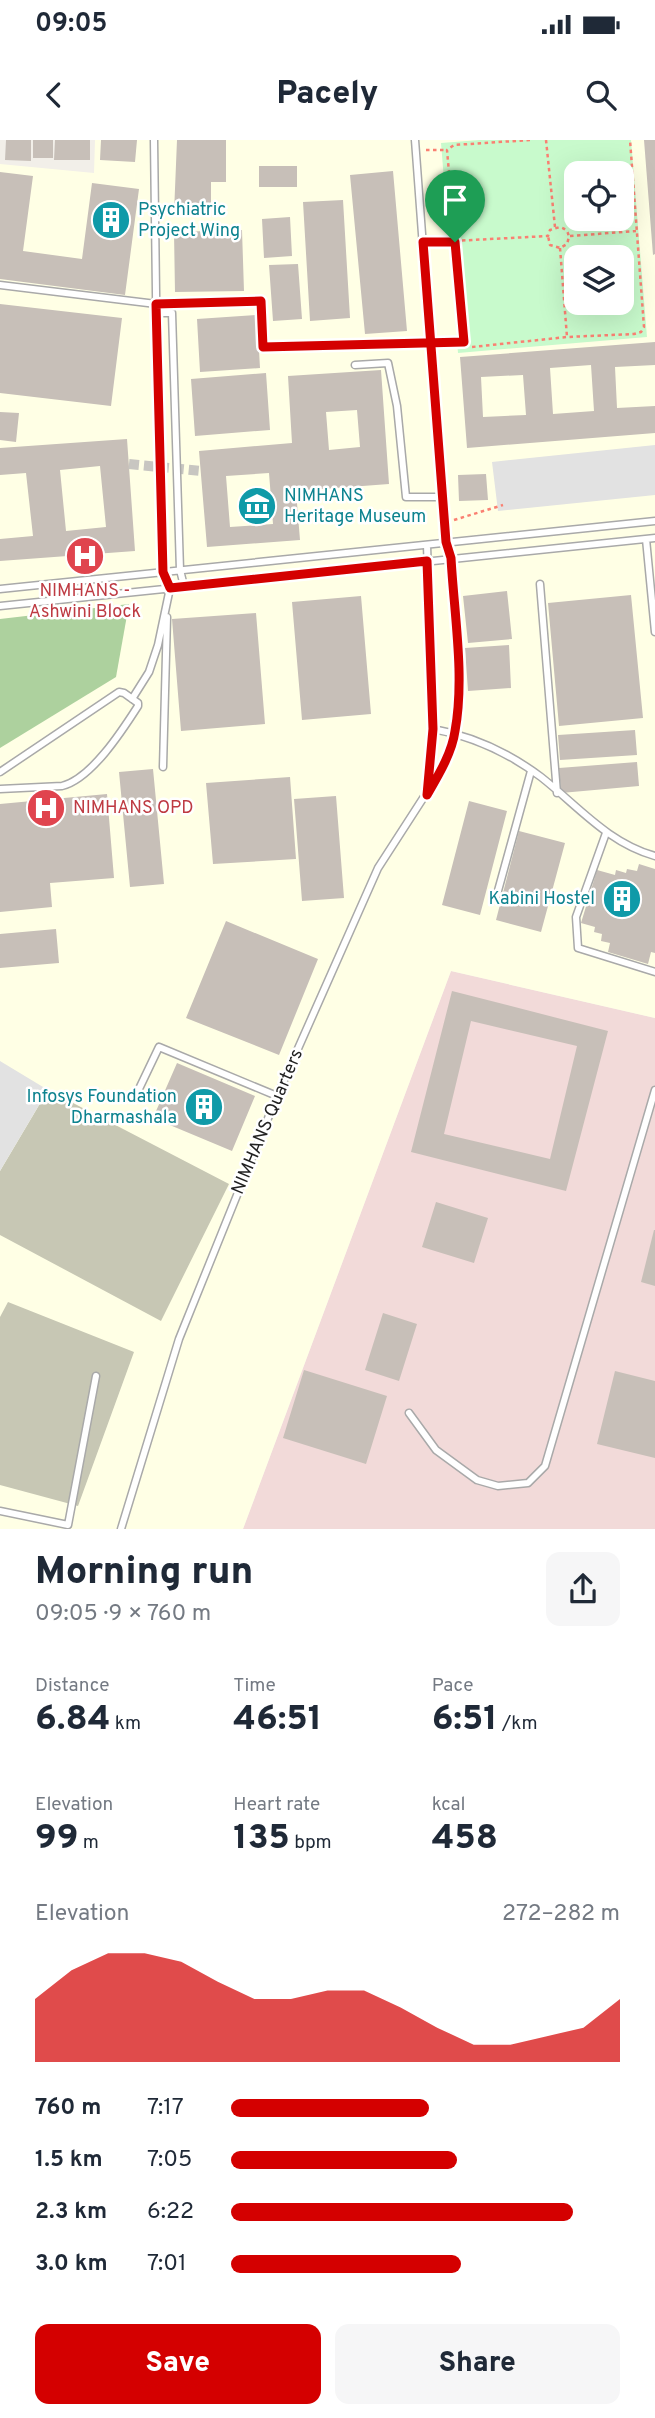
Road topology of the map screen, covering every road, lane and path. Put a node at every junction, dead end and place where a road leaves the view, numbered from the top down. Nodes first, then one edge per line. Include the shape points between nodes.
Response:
1 (154, 140) edge
2 (415, 140) edge
3 (530, 140) edge
4 (546, 140) edge
5 (630, 140) edge
6 (416, 150) junction
7 (447, 150) junction
8 (555, 227) junction
9 (636, 230) junction
10 (548, 236) junction
11 (569, 236) junction
12 (423, 242) junction
13 (455, 242) junction
14 (560, 248) junction
15 (0, 285) edge
16 (156, 304) junction
17 (157, 313) junction
18 (567, 338) junction
19 (464, 342) junction
20 (430, 343) junction
21 (355, 365) dead end
22 (442, 497) junction
23 (503, 505) dead end
24 (655, 521) edge
25 (444, 523) junction
26 (655, 538) edge
27 (646, 539) junction
28 (446, 542) junction
29 (426, 545) junction
30 (451, 558) junction
31 (427, 561) junction
32 (652, 568) edge
33 (180, 570) junction
34 (163, 572) junction
35 (540, 584) dead end
36 (184, 586) junction
37 (0, 589) edge
38 (169, 591) junction
39 (0, 606) edge
40 (655, 632) edge
41 (132, 699) junction
42 (433, 729) junction
43 (455, 733) junction
44 (163, 767) dead end
45 (531, 771) junction
46 (0, 772) edge
47 (0, 789) edge
48 (557, 793) junction
49 (427, 795) junction
50 (606, 833) junction
51 (655, 856) edge
52 (496, 898) dead end
53 (655, 972) edge
54 (655, 1090) edge
55 (138, 1091) dead end
56 (277, 1096) junction
57 (96, 1376) dead end
58 (409, 1413) dead end
59 (0, 1511) edge
60 (68, 1527) edge
61 (121, 1529) edge

1 - 16 lane
2 - 6 lane, NIMHANS Quarters
3 - 7 path via 454,145
4 - 8 path
5 - 9 path
6 - 7 path
6 - 12 lane, NIMHANS Quarters
7 - 13 path
8 - 10 path
8 - 11 path via 564,228
9 - 11 path
9 - 18 path via 644,327 634,334
10 - 13 path
10 - 14 path via 550,245
11 - 14 path
12 - 13 path
12 - 20 lane, NIMHANS Quarters
13 - 19 path
14 - 18 path
15 - 16 lane
16 - 17 lane
16 - 20 lane via 261,301 263,347
17 - 33 lane via 172,313
17 - 34 lane
18 - 19 path via 472,347
19 - 20 path
20 - 22 lane, NIMHANS Quarters
21 - 22 lane via 388,363 406,497
22 - 25 lane, NIMHANS Quarters
23 - 25 path
24 - 28 lane
25 - 28 lane, NIMHANS Quarters
26 - 27 lane
27 - 30 lane
27 - 32 lane
28 - 29 lane
28 - 30 lane, NIMHANS Quarters
29 - 31 lane
29 - 33 lane
30 - 31 lane
30 - 43 lane, NIMHANS Quarters via 459,686
31 - 36 lane
31 - 42 lane
32 - 40 lane
33 - 34 lane
33 - 36 lane
34 - 37 lane
34 - 38 lane
35 - 48 lane
36 - 38 lane
38 - 39 lane
38 - 41 lane via 149,672
38 - 44 lane
41 - 46 lane via 119,692
41 - 47 lane via 138,706 118,736 72,784
42 - 43 lane
42 - 49 lane
43 - 45 lane via 504,753
43 - 49 lane, NIMHANS Quarters
45 - 48 lane
45 - 52 lane
48 - 50 lane
49 - 56 lane, NIMHANS Quarters via 379,868
50 - 51 lane
50 - 53 lane via 576,917 578,948
54 - 58 lane via 545,1466 528,1483 498,1486 477,1480 436,1450
55 - 56 lane via 159,1047
56 - 61 lane, NIMHANS Quarters via 179,1339
57 - 60 lane
59 - 60 lane

